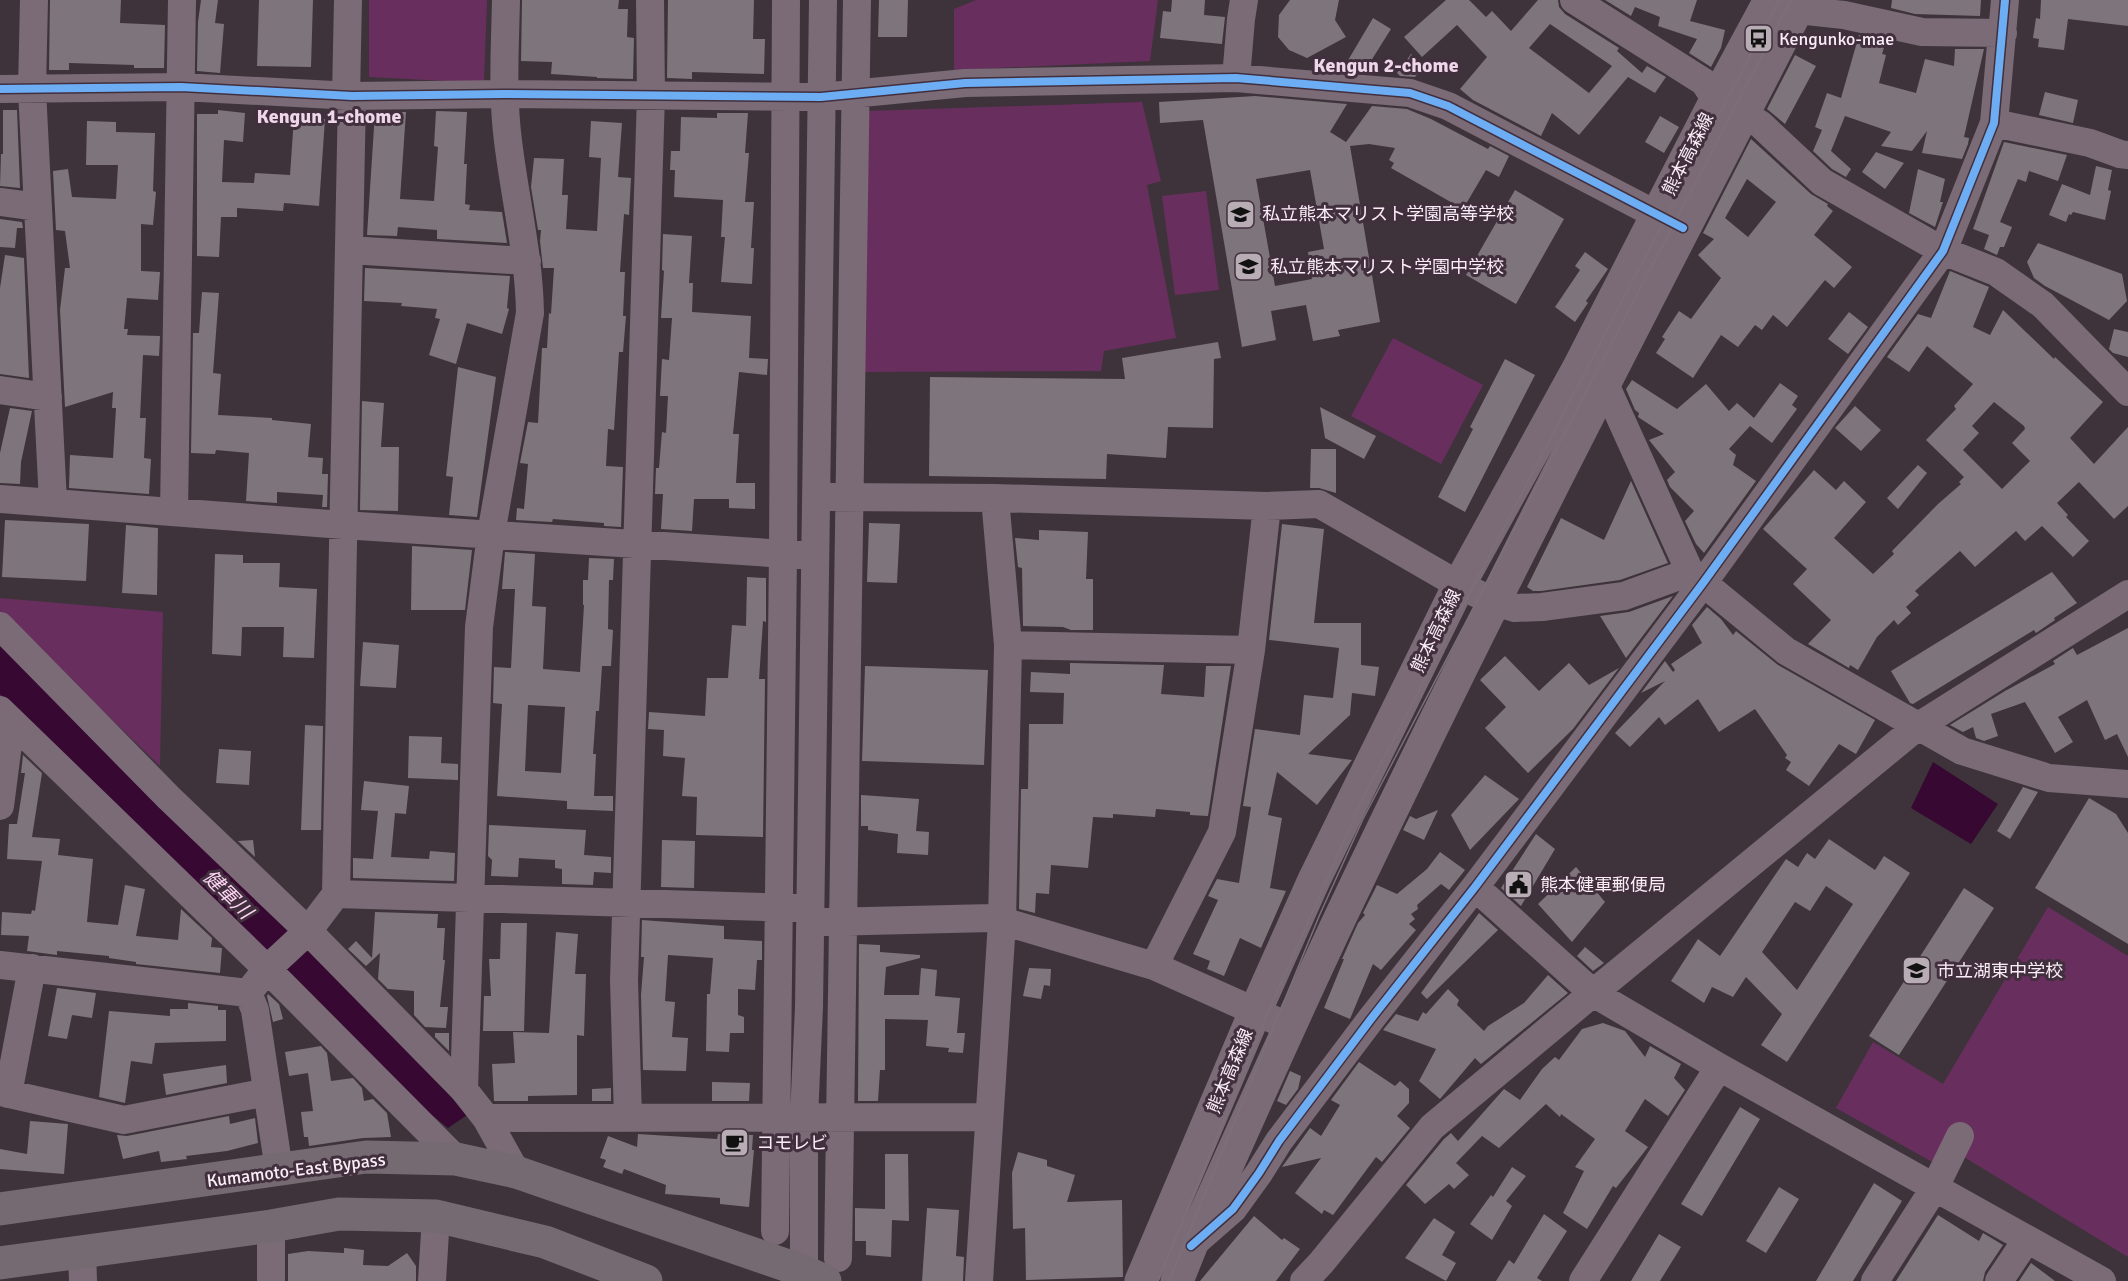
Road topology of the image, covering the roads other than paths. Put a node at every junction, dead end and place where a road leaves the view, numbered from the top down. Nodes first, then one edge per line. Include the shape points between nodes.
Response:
1 (34, 0) edge
2 (182, 0) edge
3 (348, 0) edge
4 (506, 0) edge
5 (650, 0) edge
6 (786, 0) edge
7 (823, 0) edge
8 (857, 0) edge
9 (1244, 0) edge
10 (1574, 0) edge
11 (2005, 0) edge
12 (1789, 3) edge
13 (2003, 33) junction
14 (1236, 78) junction
15 (181, 87) junction
16 (0, 88) edge
17 (32, 90) junction
18 (504, 94) junction
19 (651, 94) junction
20 (856, 94) junction
21 (349, 96) junction
22 (785, 97) junction
23 (821, 97) junction
24 (1730, 107) junction
25 (1994, 123) junction
26 (2128, 155) edge
27 (0, 202) edge
28 (38, 207) junction
29 (1670, 221) junction
30 (349, 250) junction
31 (1943, 251) junction
32 (527, 261) junction
33 (1605, 384) junction
34 (0, 390) edge
35 (2128, 392) edge
36 (48, 397) junction
37 (817, 497) junction
38 (850, 497) junction
39 (995, 498) junction
40 (0, 499) edge
41 (53, 502) junction
42 (1267, 506) junction
43 (174, 512) junction
44 (343, 525) junction
45 (491, 534) junction
46 (636, 545) junction
47 (783, 554) junction
48 (815, 556) junction
49 (1697, 577) junction
50 (1459, 585) junction
51 (2128, 594) edge
52 (1494, 602) junction
53 (0, 626) edge
54 (1008, 645) junction
55 (1251, 650) junction
56 (5, 716) edge
57 (1917, 727) junction
58 (2128, 784) edge
59 (0, 807) edge
60 (1475, 887) junction
61 (336, 894) junction
62 (472, 898) junction
63 (626, 904) junction
64 (778, 906) junction
65 (810, 915) junction
66 (844, 921) junction
67 (1002, 922) junction
68 (308, 931) junction
69 (0, 965) edge
70 (272, 965) junction
71 (1154, 966) junction
72 (32, 968) junction
73 (248, 993) junction
74 (1593, 993) junction
75 (1255, 1012) junction
76 (1290, 1027) junction
77 (1719, 1067) junction
78 (465, 1090) junction
79 (267, 1092) junction
80 (4, 1093) edge
81 (804, 1117) junction
82 (989, 1117) junction
83 (486, 1118) junction
84 (628, 1118) junction
85 (775, 1118) junction
86 (842, 1118) junction
87 (1960, 1136) dead end
88 (456, 1159) junction
89 (279, 1170) junction
90 (516, 1172) junction
91 (1935, 1186) junction
92 (0, 1209) edge
93 (436, 1216) junction
94 (271, 1226) junction
95 (775, 1230) dead end
96 (2027, 1239) junction
97 (1191, 1246) junction
98 (0, 1263) edge
99 (82, 1266) edge
100 (818, 1273) edge
101 (271, 1281) edge
102 (432, 1281) edge
103 (646, 1281) edge
104 (979, 1281) edge
105 (1141, 1281) edge
106 (1177, 1281) edge
107 (1304, 1281) edge
108 (1583, 1281) edge
109 (1875, 1281) edge
110 (1999, 1281) edge
111 (2102, 1281) edge

1 - 17 street
2 - 15 street
3 - 21 street
4 - 18 street
5 - 19 street
6 - 22 street
7 - 23 street
8 - 20 street
9 - 14 street
10 - 24 street via 1704,82
11 - 13 street
12 - 13 street via 1922,32
12 - 24 main road, 熊本高森線
13 - 25 street
14 - 20 street via 965,83
14 - 29 street via 1410,93 1439,103
15 - 17 street
15 - 21 street
15 - 43 street
16 - 17 street
17 - 28 street
18 - 19 street
18 - 21 street
18 - 32 street
19 - 22 street
19 - 46 street
20 - 23 street
20 - 38 street
21 - 30 street
22 - 23 street
22 - 47 street
23 - 37 street
24 - 29 main road, 熊本高森線
24 - 31 street via 1760,124 1822,182
25 - 26 street
25 - 31 street
27 - 28 street
28 - 36 street
29 - 33 main road, 熊本高森線
29 - 50 main road, 熊本高森線 via 1578,369
30 - 32 street
30 - 44 street
31 - 35 street via 1996,272 2043,305
31 - 49 street
32 - 45 street via 530,313
33 - 49 street
33 - 52 main road, 熊本高森線
34 - 36 street
36 - 41 street
37 - 38 street
37 - 48 street
38 - 39 street
38 - 66 street
39 - 42 street
39 - 54 street
40 - 41 street
41 - 43 street
42 - 50 street via 1319,504
42 - 55 street
43 - 44 street
44 - 45 street
44 - 61 street
45 - 46 street
45 - 62 street via 479,627
46 - 47 street
46 - 63 street
47 - 48 street
47 - 64 street
48 - 65 street
49 - 52 street via 1624,596 1542,607 1515,608
49 - 57 street via 1786,651
49 - 60 street
50 - 52 street
50 - 75 main road, 熊本高森線 via 1314,880
51 - 57 street
52 - 76 main road, 熊本高森線
53 - 68 street via 169,798
54 - 55 street
54 - 67 street
55 - 71 street via 1222,832
56 - 59 street
56 - 70 street
57 - 58 street via 1962,751 2049,778
57 - 74 street
60 - 74 street
60 - 97 street via 1279,1141 1233,1209
61 - 62 street
61 - 68 street
62 - 63 street
62 - 78 street
63 - 64 street
63 - 84 street
64 - 65 street
64 - 85 street
65 - 66 street
65 - 81 street
66 - 67 street via 992,918
66 - 86 street
67 - 71 street
67 - 82 street
68 - 70 street
68 - 78 street
69 - 72 street
70 - 73 street
70 - 88 street
71 - 75 street
72 - 73 street
72 - 80 street
73 - 79 street via 255,1010
74 - 77 street
74 - 107 street via 1432,1126
75 - 76 street
75 - 105 main road, 熊本高森線
76 - 97 main road, 熊本高森線
77 - 91 street
77 - 108 street
78 - 83 street
79 - 80 street via 124,1120
79 - 89 street
81 - 85 street
81 - 86 street
81 - 100 street
82 - 86 street
82 - 104 street
83 - 84 street
83 - 90 street
84 - 85 street
85 - 95 street
86 - 100 street
87 - 91 street
88 - 89 highway, Kumamoto-East Bypass via 366,1157
88 - 90 highway, Kumamoto-East Bypass
89 - 92 highway, Kumamoto-East Bypass
90 - 100 highway, Kumamoto-East Bypass
91 - 96 street
91 - 109 street
93 - 94 highway via 339,1214
93 - 102 street
93 - 103 highway via 545,1242
94 - 99 highway
94 - 101 street
96 - 110 street
96 - 111 street
97 - 106 main road, 熊本高森線
98 - 99 highway

